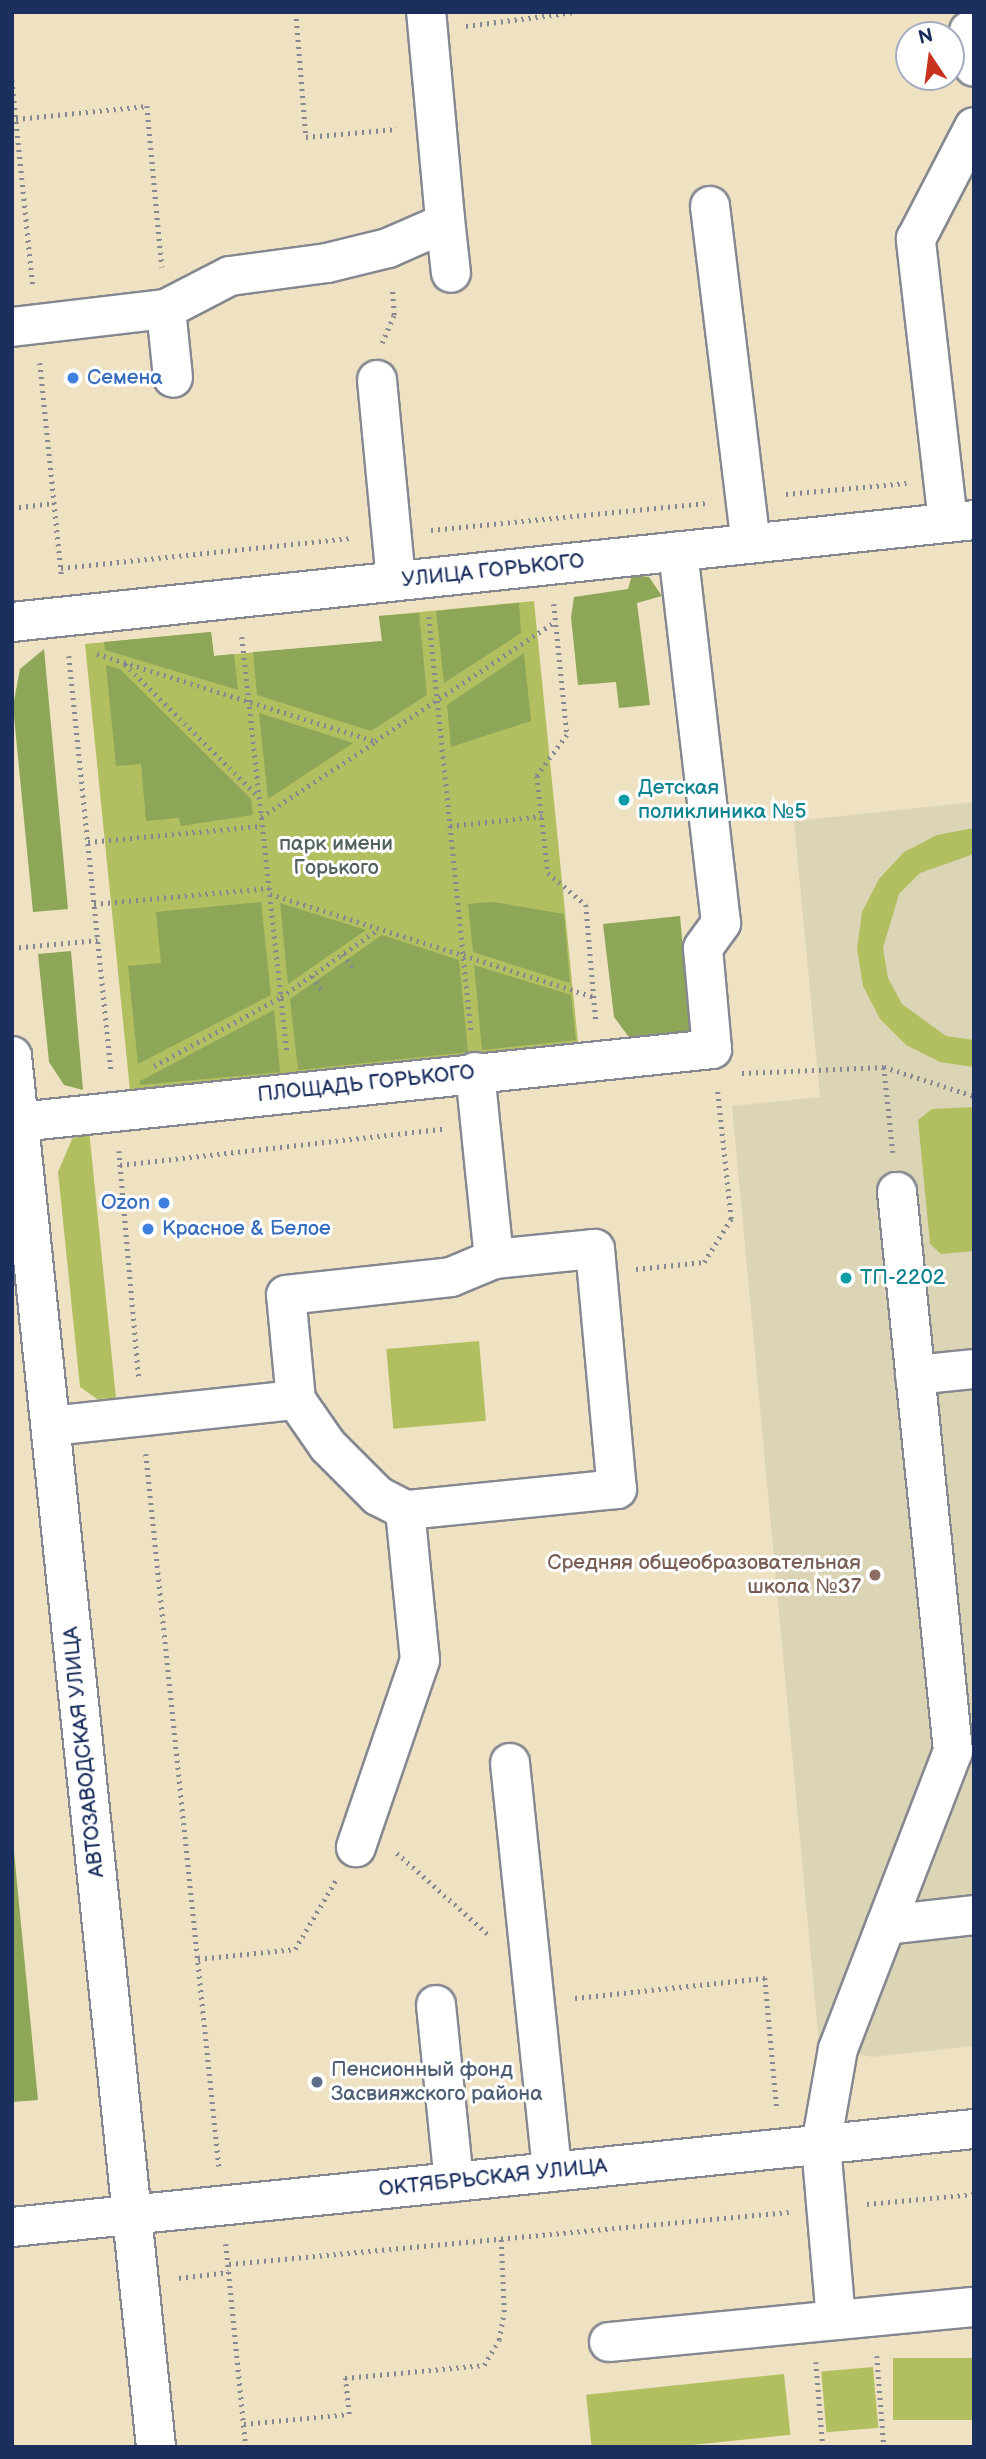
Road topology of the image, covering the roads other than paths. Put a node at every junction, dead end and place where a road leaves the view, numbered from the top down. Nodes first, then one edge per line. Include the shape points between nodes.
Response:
1 (426, 21) edge
2 (974, 127) edge
3 (710, 206) dead end
4 (445, 219) junction
5 (451, 272) dead end
6 (166, 309) junction
7 (24, 326) edge
8 (173, 378) dead end
9 (377, 380) road end
10 (961, 521) edge
11 (751, 543) junction
12 (678, 551) junction
13 (410, 580) junction
14 (12, 622) edge
15 (12, 1056) edge
16 (475, 1072) junction
17 (19, 1122) junction
18 (897, 1192) road end
19 (494, 1259) junction
20 (974, 1369) edge
21 (915, 1375) junction
22 (296, 1400) junction
23 (51, 1426) junction
24 (405, 1510) junction
25 (510, 1763) dead end
26 (361, 1835) road end
27 (974, 1915) edge
28 (886, 1925) junction
29 (436, 2005) dead end
30 (974, 2129) edge
31 (821, 2145) junction
32 (552, 2172) junction
33 (454, 2182) junction
34 (132, 2215) junction
35 (12, 2227) edge
36 (974, 2307) edge
37 (824, 2322) junction
38 (609, 2342) dead end
39 (156, 2447) edge

1 - 4 street
2 - 10 street via 916,239 944,479
3 - 11 street
4 - 5 street
4 - 6 street via 388,248 230,276
6 - 7 street
6 - 8 street
9 - 13 street via 391,534
10 - 11 street, УЛИЦА ГОРЬКОГО
11 - 12 street, УЛИЦА ГОРЬКОГО
12 - 13 street, УЛИЦА ГОРЬКОГО
12 - 16 street, ПЛОЩАДЬ ГОРЬКОГО via 721,923 703,948 719,1068 600,1059
13 - 14 street, УЛИЦА ГОРЬКОГО
15 - 17 street, АВТОЗАВОДСКАЯ УЛИЦА
16 - 17 street, ПЛОЩАДЬ ГОРЬКОГО
16 - 19 street
17 - 23 street, АВТОЗАВОДСКАЯ УЛИЦА
18 - 21 street
19 - 22 street via 451,1277 286,1295
19 - 24 street via 595,1249 617,1489
20 - 21 street
21 - 28 street via 953,1751
22 - 23 street
22 - 24 street via 328,1446 378,1496
23 - 34 street, АВТОЗАВОДСКАЯ УЛИЦА
24 - 26 street via 420,1660
25 - 32 street
27 - 28 street
28 - 31 street via 838,2049
29 - 33 street
30 - 31 street, ОКТЯБРЬСКАЯ УЛИЦА
31 - 32 street, ОКТЯБРЬСКАЯ УЛИЦА
31 - 37 street via 827,2208
32 - 33 street, ОКТЯБРЬСКАЯ УЛИЦА
33 - 34 street, ОКТЯБРЬСКАЯ УЛИЦА
34 - 35 street, ОКТЯБРЬСКАЯ УЛИЦА
34 - 39 street, АВТОЗАВОДСКАЯ УЛИЦА
36 - 37 street
37 - 38 street

